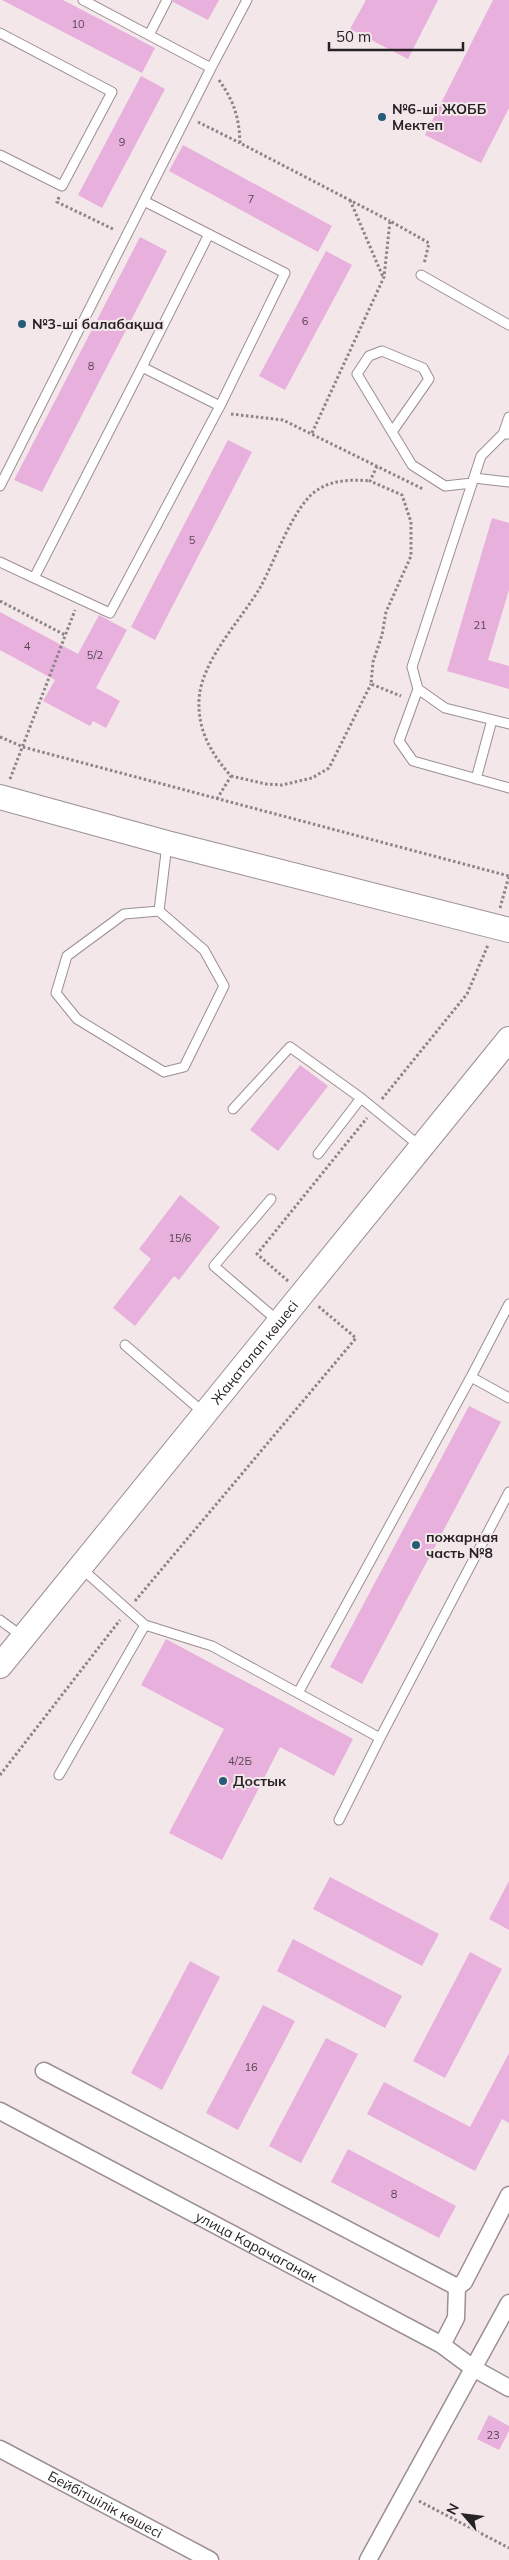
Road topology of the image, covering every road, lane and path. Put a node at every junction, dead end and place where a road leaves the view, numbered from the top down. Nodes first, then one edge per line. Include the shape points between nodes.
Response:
1 (83, 0) edge
2 (167, 0) edge
3 (246, 0) edge
4 (0, 33) edge
5 (149, 35) junction
6 (211, 68) junction
7 (187, 116) junction
8 (240, 142) junction
9 (0, 154) edge
10 (62, 186) junction
11 (350, 200) junction
12 (144, 201) junction
13 (390, 221) junction
14 (209, 234) junction
15 (126, 236) junction
16 (421, 275) joint
17 (384, 277) junction
18 (509, 324) edge
19 (142, 367) junction
20 (218, 409) junction
21 (509, 416) edge
22 (392, 432) junction
23 (312, 433) junction
24 (506, 434) edge
25 (377, 466) junction
26 (370, 481) junction
27 (473, 481) junction
28 (509, 482) edge
29 (0, 486) edge
30 (429, 492) dead end
31 (0, 562) edge
32 (34, 578) junction
33 (79, 598) junction
34 (0, 601) edge
35 (65, 635) junction
36 (371, 684) junction
37 (418, 689) junction
38 (414, 701) junction
39 (492, 720) junction
40 (509, 724) edge
41 (0, 736) edge
42 (23, 747) junction
43 (231, 776) junction
44 (476, 779) junction
45 (509, 788) edge
46 (1, 798) edge
47 (217, 799) junction
48 (167, 843) junction
49 (509, 876) edge
50 (159, 911) junction
51 (509, 930) edge
52 (509, 1039) edge
53 (361, 1098) junction
54 (233, 1109) dead end
55 (421, 1147) junction
56 (318, 1154) dead end
57 (271, 1199) dead end
58 (509, 1304) edge
59 (279, 1322) junction
60 (125, 1346) dead end
61 (472, 1378) junction
62 (508, 1397) edge
63 (204, 1414) junction
64 (509, 1492) edge
65 (81, 1568) junction
66 (0, 1620) edge
67 (146, 1625) junction
68 (24, 1638) junction
69 (0, 1666) edge
70 (298, 1692) junction
71 (380, 1738) junction
72 (59, 1775) dead end
73 (339, 1820) dead end
74 (44, 2071) dead end
75 (0, 2111) edge
76 (509, 2195) edge
77 (457, 2287) junction
78 (509, 2303) edge
79 (442, 2345) junction
80 (473, 2368) junction
81 (509, 2388) edge
82 (0, 2449) edge
83 (403, 2493) junction
84 (509, 2548) edge
85 (210, 2560) edge
86 (368, 2560) edge

1 - 5 lane
2 - 5 lane
3 - 6 lane
4 - 10 lane via 112,92
5 - 6 lane
6 - 7 lane
6 - 8 path via 234,101
7 - 8 path
7 - 12 lane
8 - 11 path
9 - 10 lane
10 - 15 path via 57,202
11 - 13 path
11 - 17 path
12 - 14 lane
12 - 15 lane
13 - 16 path via 429,243
13 - 17 path
14 - 19 lane
14 - 20 lane via 285,273
15 - 29 lane
16 - 18 lane
17 - 23 path
19 - 20 lane
19 - 32 lane
20 - 23 path via 284,420
20 - 33 lane via 110,612
21 - 24 lane
22 - 22 lane via 356,374 369,356 382,351 423,368 429,378
22 - 27 lane via 412,465 445,486
23 - 25 path
24 - 27 lane via 481,456
25 - 26 path
25 - 30 path
26 - 36 path via 402,495 412,522 411,556 386,612 373,662
26 - 43 path via 349,479 326,484 310,496 206,674 199,700 202,729 215,758
27 - 28 lane
27 - 37 lane via 412,667
31 - 32 lane
32 - 33 lane
33 - 35 path
34 - 35 path
35 - 42 path
36 - 38 path
36 - 43 path via 329,768 312,778 282,785
37 - 38 lane
37 - 39 lane via 445,708
38 - 44 lane via 398,741 413,761
39 - 40 lane
39 - 44 lane
41 - 42 path
42 - 46 path
42 - 47 path
43 - 47 path
44 - 45 lane
46 - 48 main road
47 - 49 path
48 - 50 lane
48 - 51 main road
50 - 50 lane via 204,950 224,986 184,1067 164,1072 77,1019 56,993 67,956 124,914
52 - 55 main road, Жаңаталап көшесі
53 - 54 lane via 290,1047
53 - 55 lane
53 - 56 lane
55 - 59 main road, Жаңаталап көшесі
57 - 59 lane via 214,1266
58 - 61 lane
59 - 63 main road, Жаңаталап көшесі
60 - 63 lane
61 - 62 lane
61 - 70 lane
63 - 65 main road, Жаңаталап көшесі
64 - 71 lane
65 - 67 lane
65 - 68 main road, Жаңаталап көшесі
66 - 68 lane
67 - 70 lane via 212,1646
67 - 72 lane
68 - 69 main road, Жаңаталап көшесі
70 - 71 lane
71 - 73 lane
74 - 77 street
75 - 79 street, улица Карачаганак
76 - 77 street via 464,2282
77 - 79 street via 456,2318
78 - 80 street
79 - 80 street, улица Карачаганак
80 - 81 street, улица Карачаганак
80 - 83 street
82 - 85 street, Бейбітшілік көшесі
83 - 84 path
83 - 86 street

